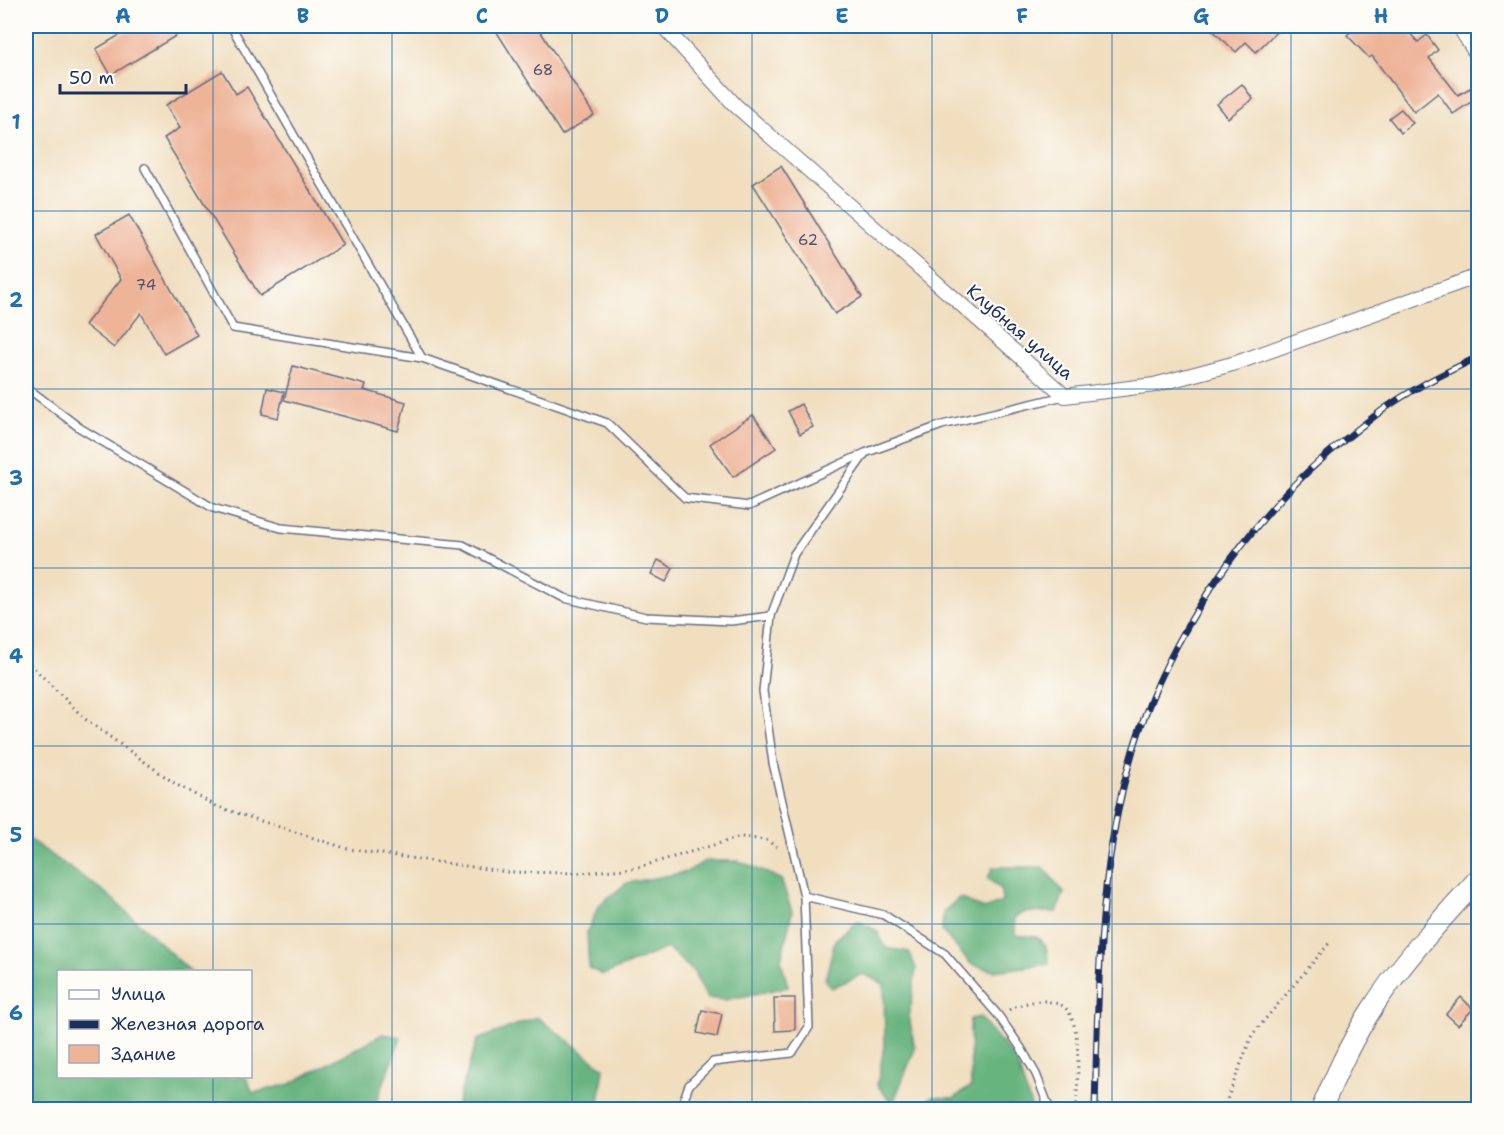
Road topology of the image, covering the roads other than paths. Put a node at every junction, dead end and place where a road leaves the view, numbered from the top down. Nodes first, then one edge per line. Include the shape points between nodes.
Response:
1 (231, 26) edge
2 (663, 26) edge
3 (1459, 26) edge
4 (1479, 57) edge
5 (145, 168) dead end
6 (1479, 276) edge
7 (422, 358) junction
8 (26, 387) edge
9 (1065, 396) junction
10 (865, 453) junction
11 (771, 616) junction
12 (1479, 879) edge
13 (804, 896) junction
14 (680, 1110) edge
15 (1050, 1110) edge
16 (1321, 1110) edge

1 - 7 lane
2 - 9 street, Клубная улица via 735,105
3 - 4 street
5 - 7 lane via 233,328
6 - 9 street, Клубная улица via 1236,363 1154,385
7 - 10 lane via 608,423 685,498 750,506
8 - 11 lane via 80,428 213,508 281,528 462,545 564,598 646,617 731,621
9 - 10 lane via 942,425
10 - 11 lane via 794,554
11 - 13 lane via 763,691 773,764
12 - 16 main road via 1432,930 1368,1014 1344,1056
13 - 14 lane via 809,1027 792,1053 713,1062 689,1085
13 - 15 lane via 884,915 945,954 998,1015 1036,1074

